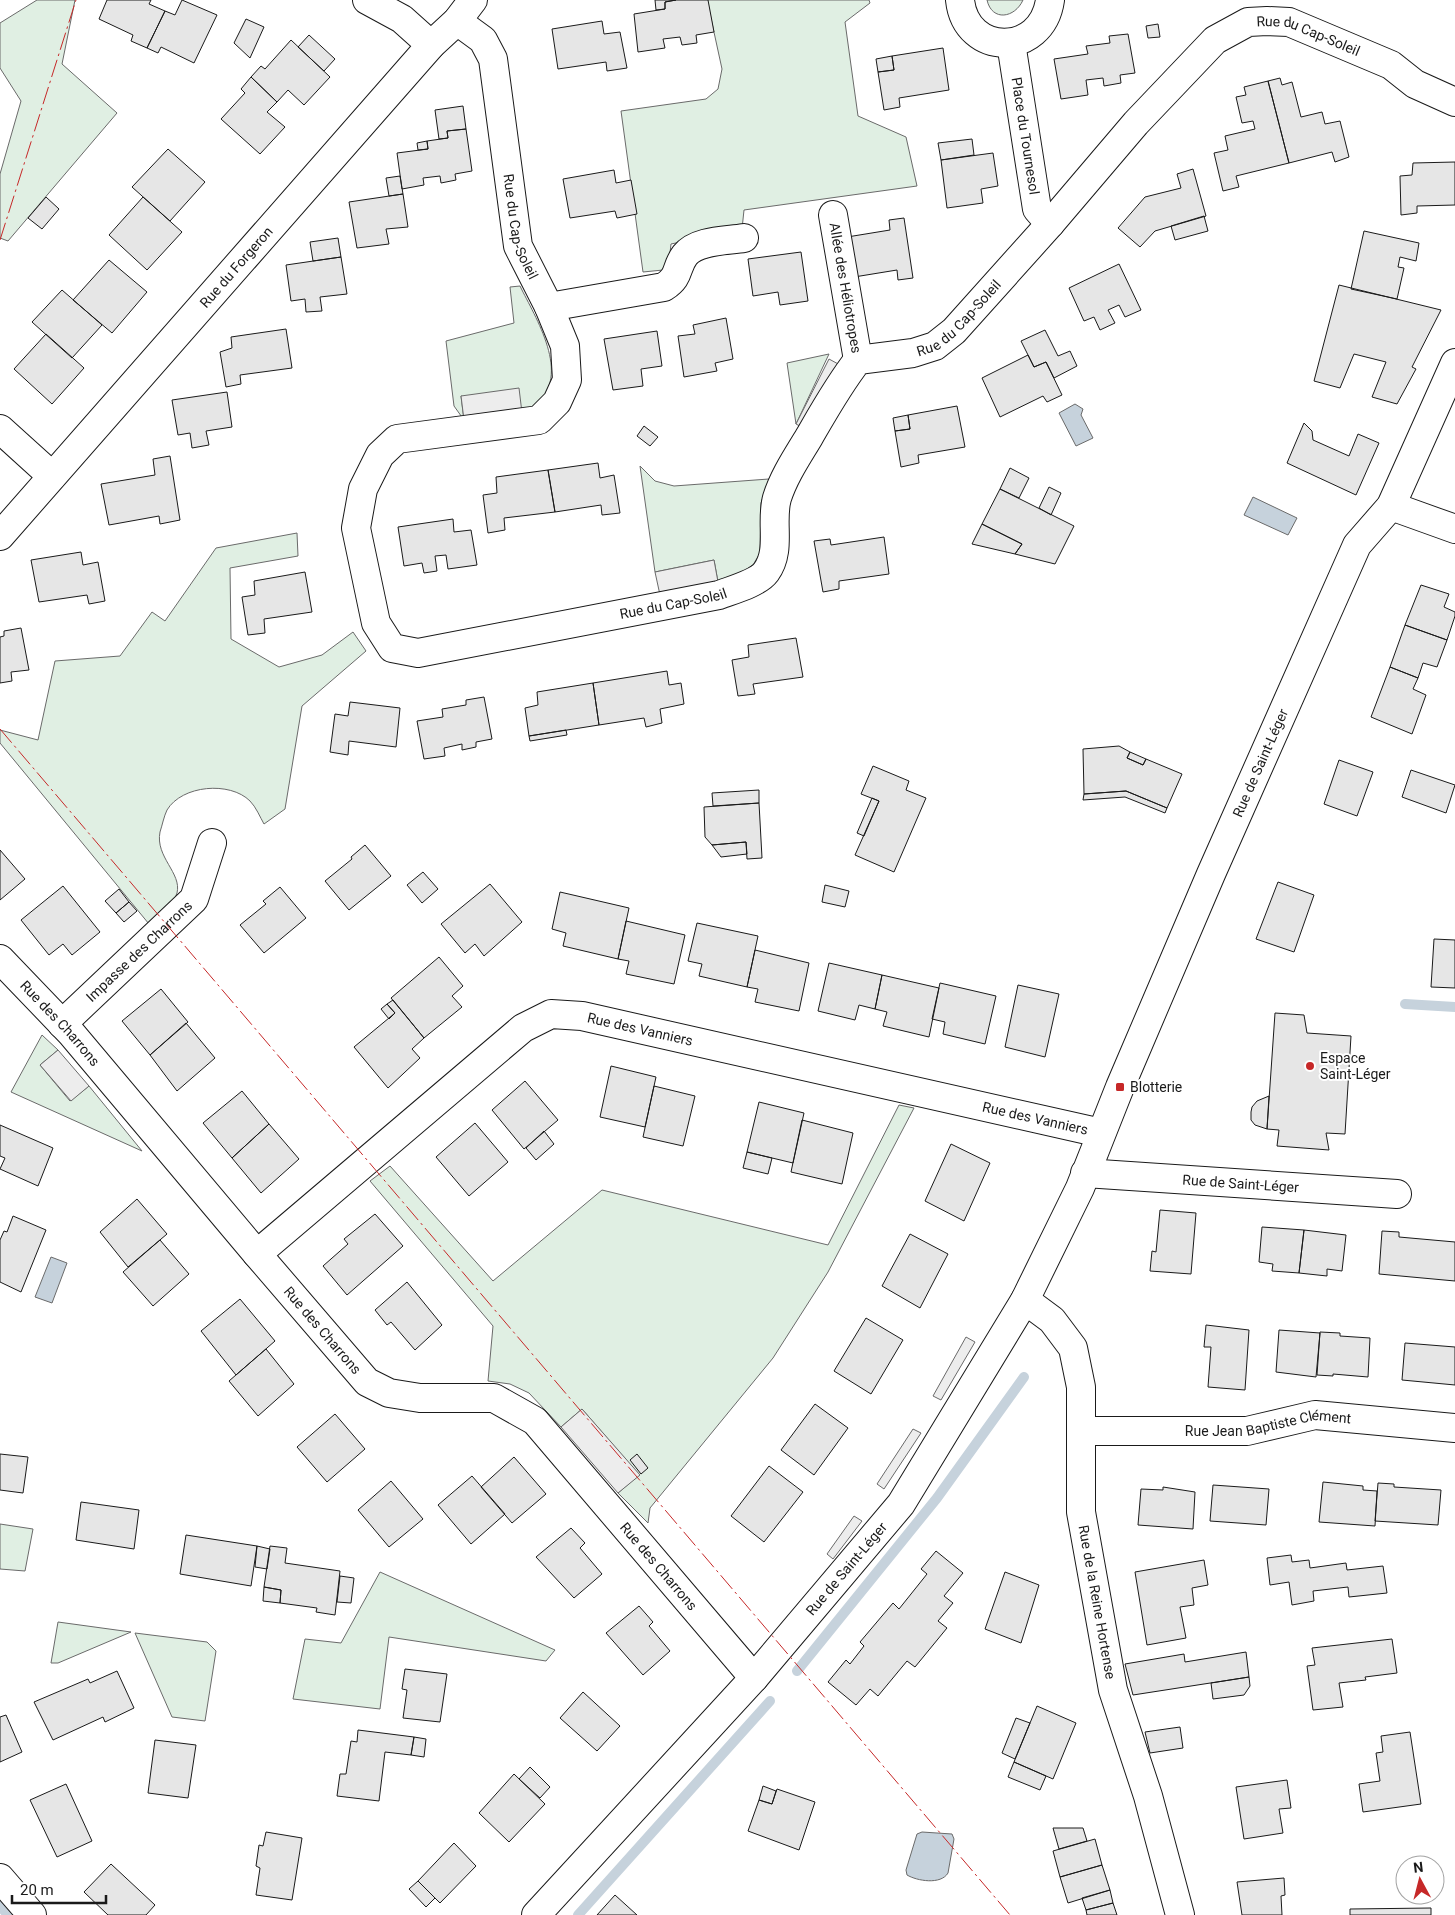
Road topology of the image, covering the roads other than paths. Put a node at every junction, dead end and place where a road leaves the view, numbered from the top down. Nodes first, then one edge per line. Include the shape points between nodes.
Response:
1 (367, 0) edge
2 (960, 0) edge
3 (1050, 0) edge
4 (465, 10) edge
5 (1011, 43) junction
6 (431, 45) junction
7 (1455, 102) edge
8 (833, 215) dead end
9 (1050, 224) junction
10 (744, 238) dead end
11 (549, 308) junction
12 (858, 360) junction
13 (1455, 363) edge
14 (0, 430) edge
15 (52, 476) junction
16 (1391, 506) junction
17 (1455, 529) edge
18 (0, 536) edge
19 (212, 843) dead end
20 (0, 959) edge
21 (62, 1024) junction
22 (1101, 1133) junction
23 (1085, 1173) junction
24 (1397, 1194) dead end
25 (257, 1254) junction
26 (1025, 1300) junction
27 (1455, 1428) edge
28 (1081, 1432) junction
29 (754, 1678) junction
30 (0, 1878) edge
31 (32, 1915) edge
32 (536, 1915) edge
33 (1180, 1915) edge

1 - 6 street via 402,19
2 - 5 street via 965,20 979,35 996,42
3 - 5 street via 1046,18 1040,26 1025,38
4 - 6 street, Rue du Forgeron
4 - 11 street, Rue du Cap-Soleil via 493,59 518,246
5 - 9 street, Place du Tournesol via 1037,209
6 - 15 street, Rue du Forgeron
7 - 9 street, Rue du Cap-Soleil via 1415,84 1390,65 1289,22 1248,22 1216,40 1136,123
8 - 12 street, Allée des Héliotropes
9 - 12 street, Rue du Cap-Soleil via 954,331 935,346
10 - 11 street via 692,249 684,256 674,281 664,287
11 - 12 street, Rue du Cap-Soleil via 566,346 568,380 557,402 539,420 398,439 380,456 363,489 356,528 361,557 376,623 392,648 418,653 719,595 747,585 766,573 775,555 775,512 786,476 844,377
13 - 16 street, Rue de Saint-Léger
14 - 15 street
15 - 18 street, Rue du Forgeron
16 - 17 street
16 - 22 street, Rue de Saint-Léger via 1358,545 1211,874
19 - 21 street, Impasse des Charrons via 194,899
20 - 21 street, Rue des Charrons
21 - 25 street, Rue des Charrons
22 - 23 street, Rue de Saint-Léger
22 - 25 street, Rue des Vanniers via 582,1016 551,1014 523,1028
23 - 24 street, Rue de Saint-Léger
23 - 26 street, Rue de Saint-Léger
25 - 29 street, Rue des Charrons via 367,1382 389,1393 420,1398 494,1398 534,1421
26 - 28 street, Rue de la Reine Hortense via 1052,1320 1073,1348 1081,1387
26 - 29 street, Rue de Saint-Léger via 901,1504
27 - 28 street, Rue Jean Baptiste Clément via 1315,1416 1247,1431
28 - 33 street, Rue de la Reine Hortense via 1081,1512 1113,1690 1148,1796
29 - 32 street, Rue de Saint-Léger
30 - 31 street

